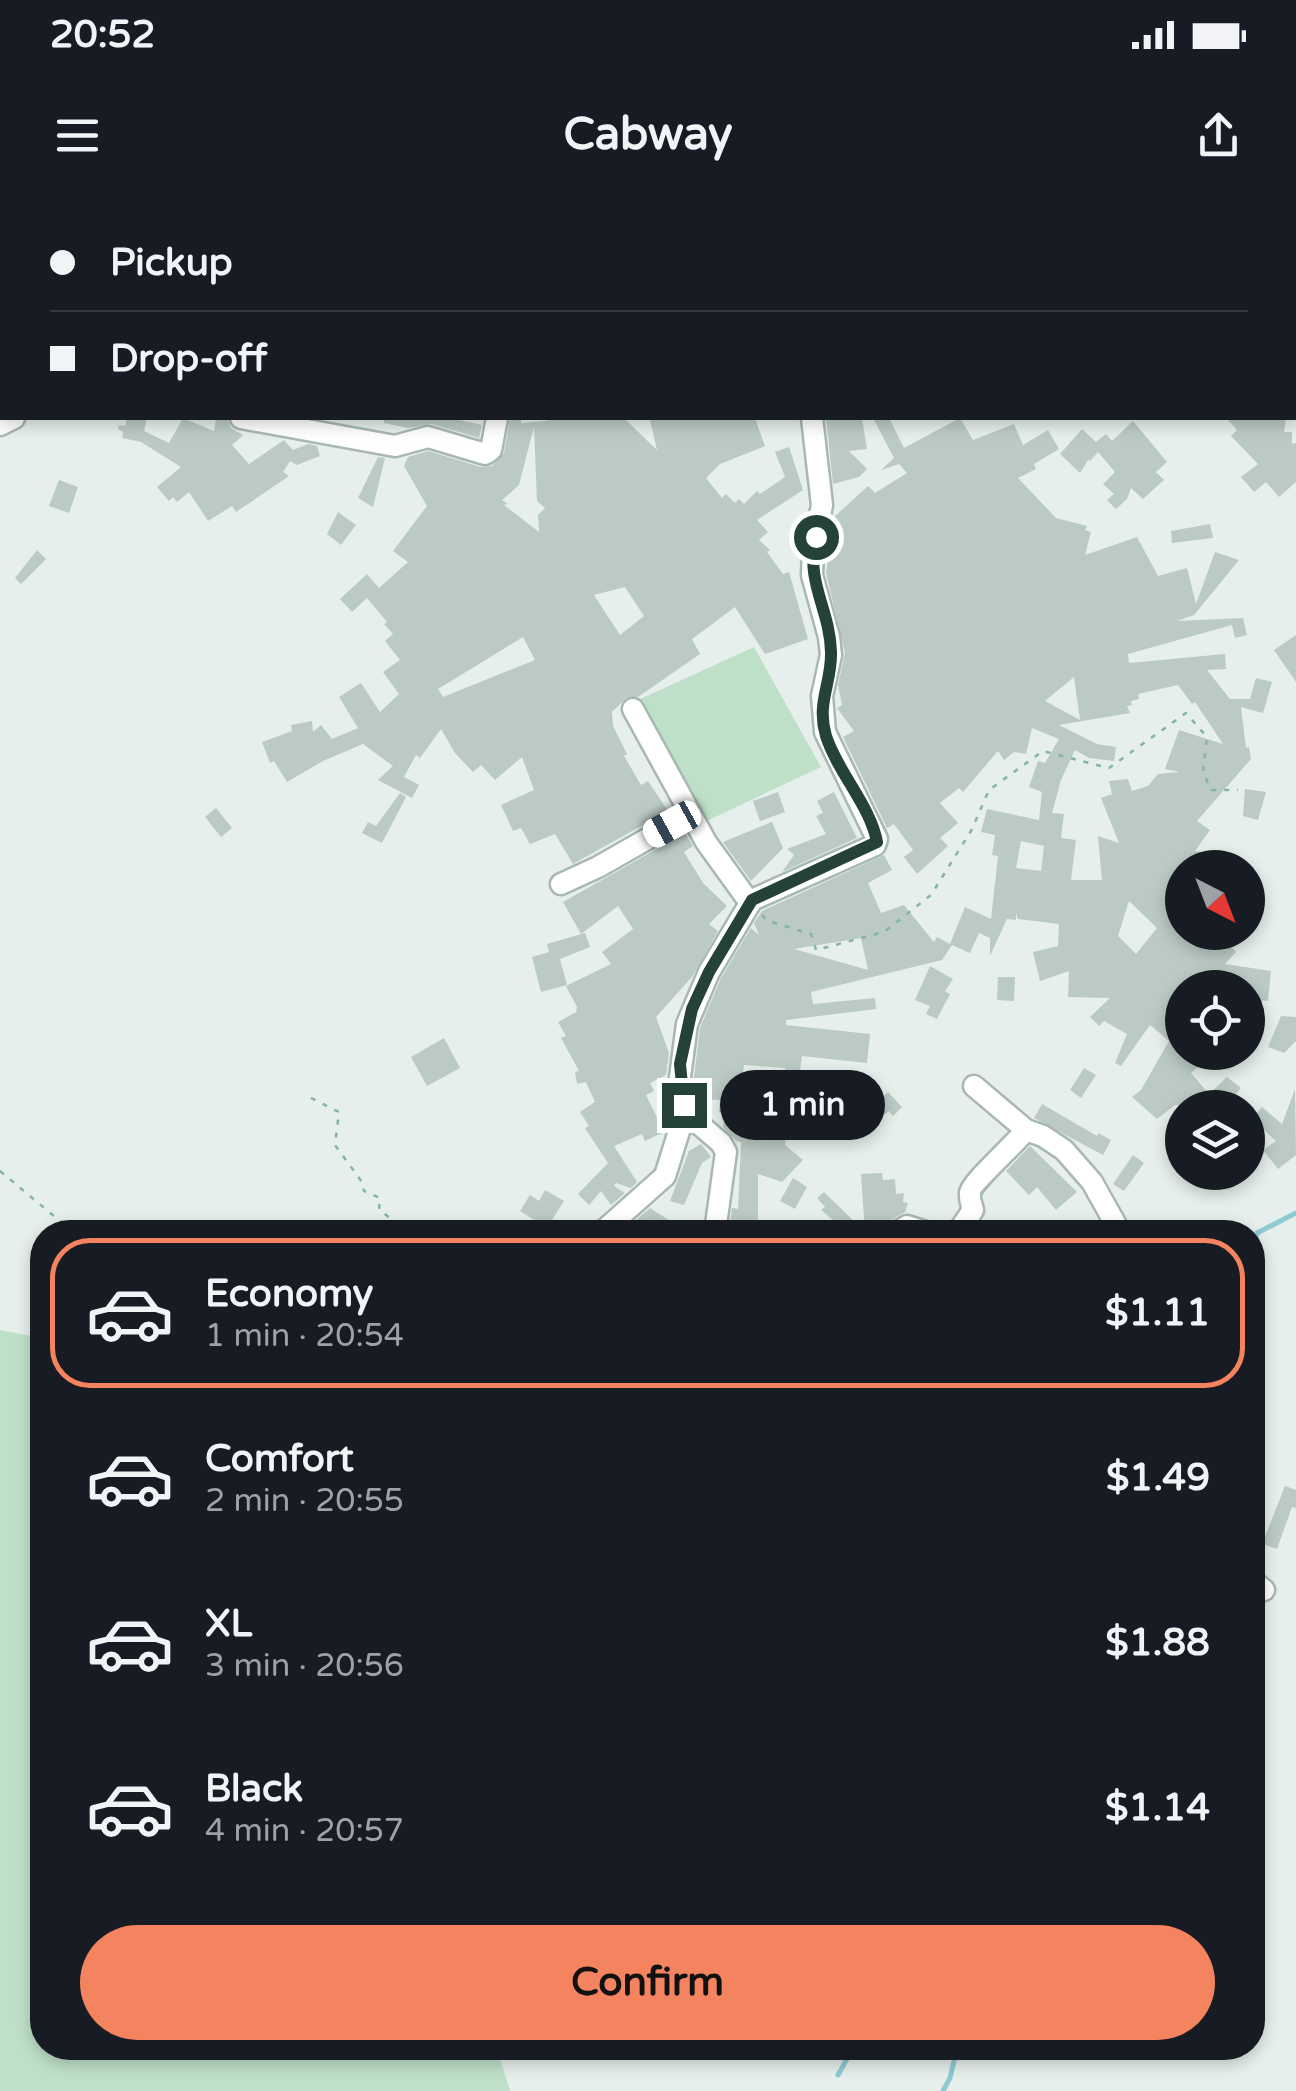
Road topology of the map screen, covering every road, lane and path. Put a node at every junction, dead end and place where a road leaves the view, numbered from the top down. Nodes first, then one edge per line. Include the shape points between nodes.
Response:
1 (252, 420) edge
2 (497, 420) edge
3 (812, 420) edge
4 (632, 709) dead end
5 (1238, 790) dead end
6 (691, 814) junction
7 (562, 884) dead end
8 (750, 904) junction
9 (974, 1086) dead end
10 (311, 1098) dead end
11 (686, 1112) junction
12 (1026, 1130) junction
13 (0, 1171) edge
14 (59, 1220) edge
15 (393, 1220) edge
16 (616, 1220) edge
17 (717, 1220) edge
18 (966, 1220) edge
19 (1113, 1220) edge

1 - 2 street via 395,446 428,437 485,454
3 - 8 street via 822,505 812,575 831,655 822,696 825,732 877,842
4 - 6 street
5 - 8 path via 1211,790 1202,772 1208,737 1186,714 1109,768 1043,751 1026,763 989,790 931,895 884,932 816,950 811,934 768,921
6 - 7 street
6 - 8 street
8 - 11 street via 709,972 688,1024 680,1064
9 - 12 street
10 - 15 path via 339,1112 335,1145 364,1192 380,1198 379,1210
11 - 16 street via 665,1176
11 - 17 street via 726,1152
12 - 18 street via 974,1182
12 - 19 street via 1053,1142 1079,1166
13 - 14 path

